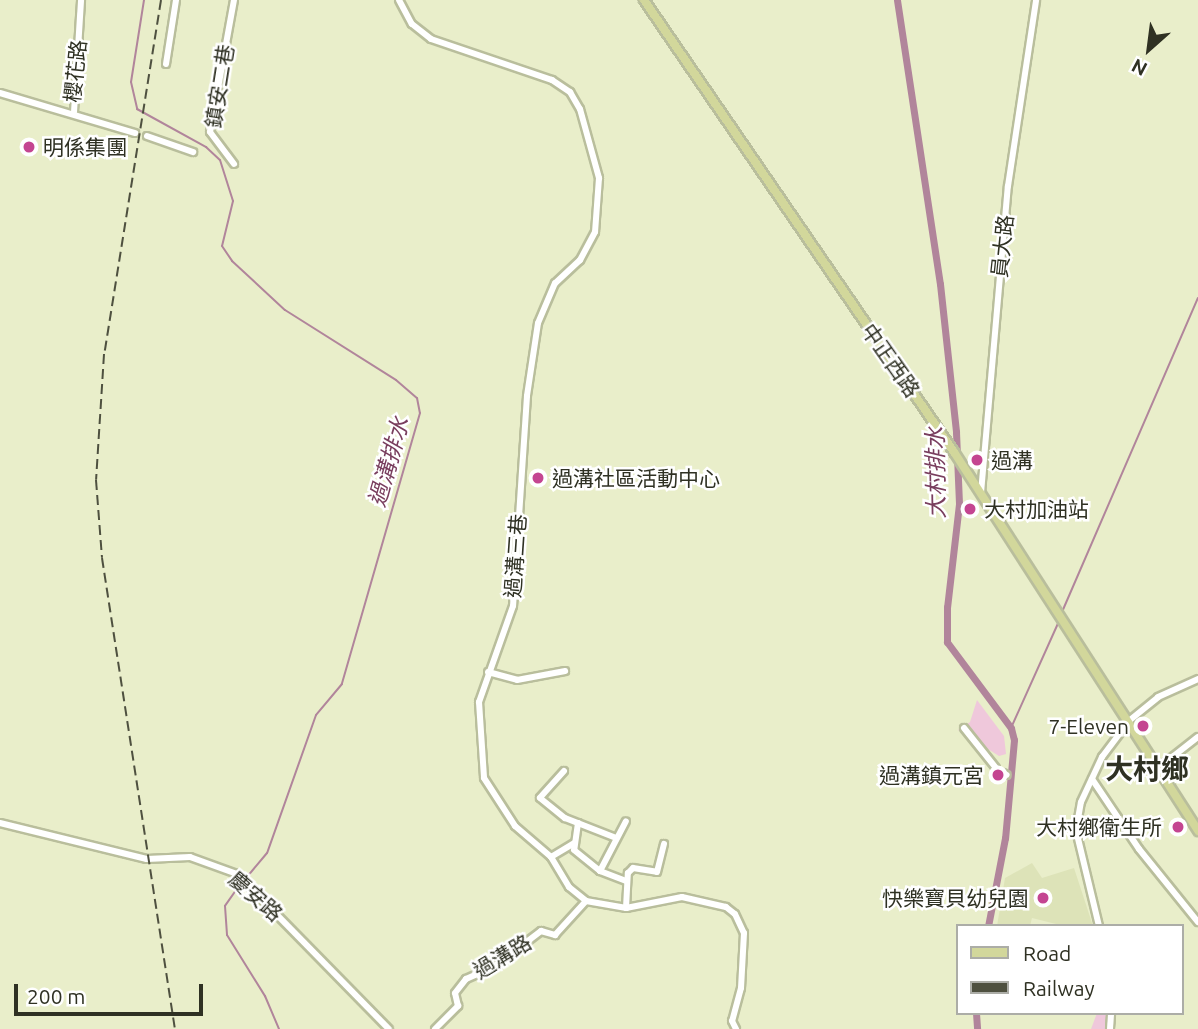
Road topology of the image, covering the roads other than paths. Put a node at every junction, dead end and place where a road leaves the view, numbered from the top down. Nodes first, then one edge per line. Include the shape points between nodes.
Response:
1 (81, 0) edge
2 (176, 0) edge
3 (234, 0) edge
4 (399, 0) edge
5 (644, 0) edge
6 (1036, 0) edge
7 (166, 64) dead end
8 (0, 93) edge
9 (74, 111) junction
10 (135, 133) dead end
11 (148, 136) dead end
12 (193, 152) dead end
13 (234, 164) dead end
14 (981, 493) junction
15 (565, 671) dead end
16 (488, 673) junction
17 (1198, 679) edge
18 (1130, 720) junction
19 (964, 727) dead end
20 (1198, 737) edge
21 (996, 768) dead end
22 (1157, 769) junction
23 (564, 771) dead end
24 (1092, 779) junction
25 (626, 821) dead end
26 (0, 823) edge
27 (578, 823) junction
28 (1198, 831) edge
29 (616, 838) junction
30 (574, 843) junction
31 (664, 844) dead end
32 (551, 857) junction
33 (600, 871) junction
34 (626, 881) junction
35 (586, 901) junction
36 (626, 908) junction
37 (1198, 922) edge
38 (1099, 924) edge
39 (389, 1029) edge
40 (435, 1029) edge
41 (736, 1029) edge

1 - 9 street, 櫻花路
2 - 7 street
3 - 13 street, 鎮安二巷 via 210,132
4 - 16 street, 過溝三巷 via 412,24 431,39 552,80 570,92 580,109 599,178 595,232 580,260 555,283 538,323 527,396 513,606
5 - 14 main road, 中正西路
6 - 14 street, 員大路 via 1008,186
8 - 9 street, 櫻花路
9 - 10 street
11 - 12 street
14 - 18 main road, 中正西路
15 - 16 street via 517,680
16 - 32 street, 過溝三巷 via 479,702 484,778 515,826
17 - 18 street via 1158,697
18 - 22 main road, 中正西路
18 - 24 street via 1102,757
19 - 21 street
20 - 22 street
22 - 28 main road, 中正西路
23 - 27 street via 540,798
24 - 37 street via 1139,849
24 - 38 street via 1076,830
25 - 29 street
26 - 39 street, 慶安路 via 147,859 190,857 237,874
27 - 29 street
27 - 30 street
29 - 33 street
30 - 32 street
30 - 33 street via 573,850
31 - 34 street via 657,872 633,868
32 - 35 street, 過溝三巷 via 569,887
33 - 34 street
34 - 36 street
35 - 36 street
35 - 40 street, 過溝路 via 555,935 541,931 495,966 466,979 455,993 458,1006
36 - 41 street via 682,897 726,907 740,920 744,933 741,988 732,1021

